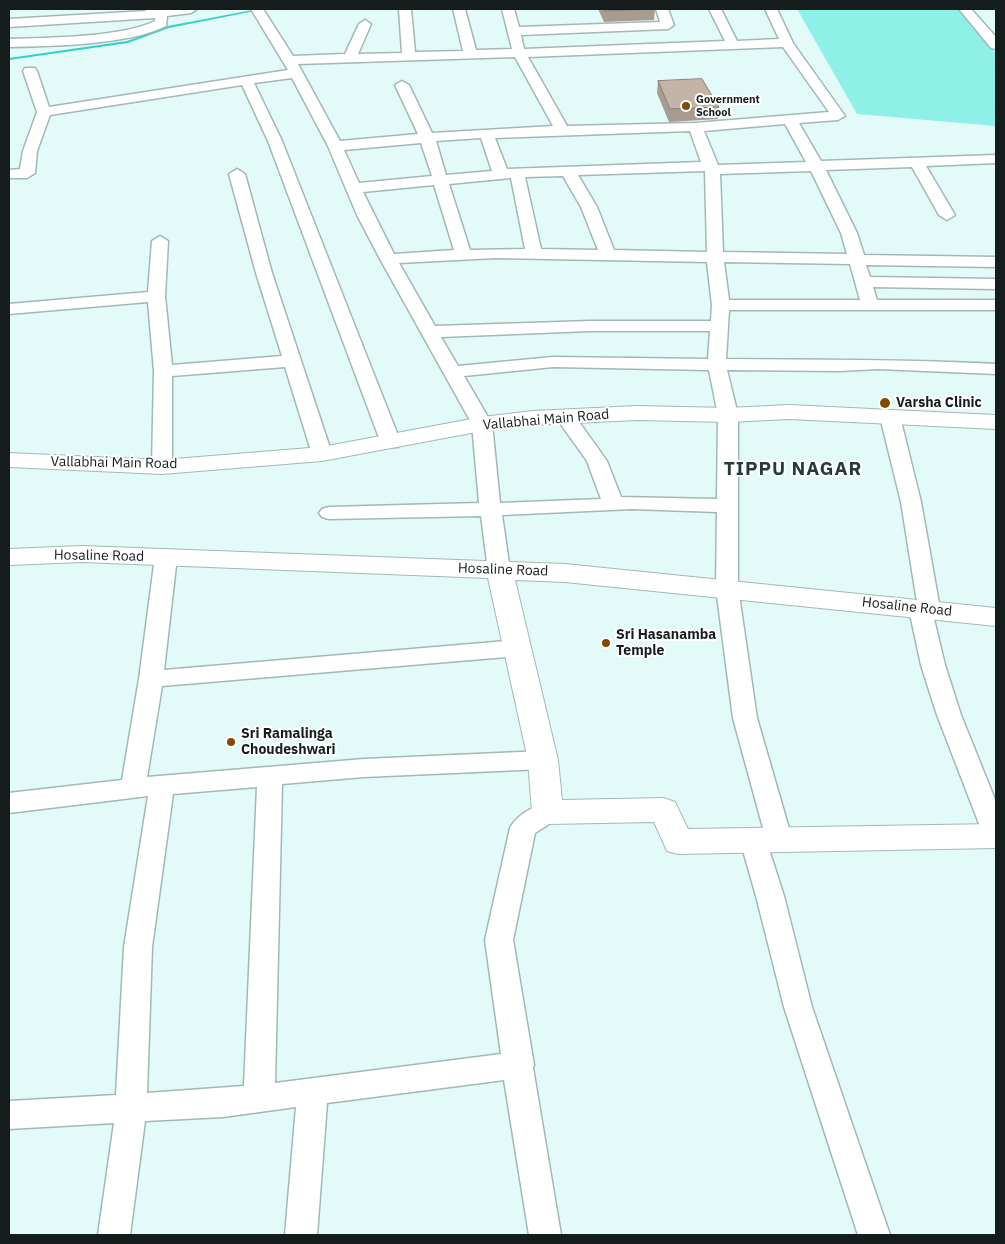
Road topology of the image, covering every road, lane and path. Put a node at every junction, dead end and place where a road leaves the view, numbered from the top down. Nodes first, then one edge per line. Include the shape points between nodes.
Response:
1 (192, 9) edge
2 (405, 9) edge
3 (459, 9) edge
4 (508, 9) edge
5 (662, 9) edge
6 (715, 9) edge
7 (771, 9) edge
8 (965, 9) edge
9 (155, 12) edge
10 (259, 13) edge
11 (579, 15) dead end
12 (9, 23) edge
13 (365, 24) dead end
14 (668, 24) junction
15 (583, 28) junction
16 (514, 31) junction
17 (9, 43) edge
18 (787, 43) junction
19 (733, 45) junction
20 (996, 45) edge
21 (681, 47) junction
22 (519, 54) junction
23 (471, 55) junction
24 (409, 57) junction
25 (349, 59) junction
26 (292, 67) junction
27 (30, 71) dead end
28 (246, 80) junction
29 (402, 85) dead end
30 (44, 112) junction
31 (790, 120) junction
32 (695, 127) junction
33 (562, 130) junction
34 (486, 133) junction
35 (427, 137) junction
36 (335, 146) junction
37 (996, 159) edge
38 (916, 162) junction
39 (817, 167) junction
40 (712, 168) junction
41 (568, 172) junction
42 (9, 174) edge
43 (237, 174) dead end
44 (509, 174) junction
45 (442, 180) junction
46 (353, 188) junction
47 (948, 215) dead end
48 (160, 241) dead end
49 (462, 254) junction
50 (534, 254) junction
51 (608, 255) junction
52 (388, 258) junction
53 (715, 258) junction
54 (857, 260) junction
55 (996, 262) edge
56 (864, 282) junction
57 (996, 284) edge
58 (156, 296) junction
59 (721, 305) junction
60 (870, 305) junction
61 (996, 305) edge
62 (9, 309) edge
63 (721, 326) junction
64 (429, 332) junction
65 (292, 361) junction
66 (717, 364) junction
67 (996, 368) edge
68 (163, 371) junction
69 (452, 372) junction
70 (728, 415) junction
71 (565, 416) junction
72 (890, 417) junction
73 (996, 422) edge
74 (482, 424) junction
75 (391, 443) junction
76 (322, 454) junction
77 (9, 460) edge
78 (162, 467) junction
79 (613, 504) junction
80 (729, 506) junction
81 (491, 509) junction
82 (329, 513) dead end
83 (9, 558) edge
84 (166, 558) junction
85 (500, 570) junction
86 (727, 588) junction
87 (925, 609) junction
88 (996, 617) edge
89 (518, 648) junction
90 (151, 679) junction
91 (544, 760) junction
92 (270, 776) junction
93 (162, 785) junction
94 (133, 788) junction
95 (9, 803) edge
96 (548, 812) junction
97 (996, 835) edge
98 (766, 839) junction
99 (518, 1065) junction
100 (313, 1090) junction
101 (258, 1098) junction
102 (130, 1108) junction
103 (9, 1115) edge
104 (114, 1235) edge
105 (301, 1235) edge
106 (545, 1235) edge
107 (874, 1235) edge

1 - 9 street
2 - 24 street
3 - 23 street
4 - 16 street
5 - 14 street
6 - 19 street
7 - 18 street
8 - 20 street
9 - 12 street
9 - 17 street via 162,23 151,29
10 - 26 street
11 - 15 street
13 - 25 street
14 - 15 street
14 - 21 street
15 - 16 street
16 - 22 street
18 - 19 street
18 - 31 street via 838,116
19 - 21 street
21 - 22 street
22 - 23 street
22 - 33 street
23 - 24 street
24 - 25 street
25 - 26 street
26 - 28 street
26 - 36 street
27 - 30 street
28 - 30 street
28 - 75 street via 275,141
29 - 35 street
30 - 42 street via 30,151 27,172
31 - 32 street
31 - 39 street
32 - 33 street
32 - 40 street
33 - 34 street
34 - 35 street
34 - 44 street
35 - 36 street
35 - 45 street
36 - 46 street
37 - 38 street
38 - 39 street
38 - 47 street
39 - 40 street
39 - 54 street via 849,232
40 - 41 street
40 - 53 street
41 - 44 street
41 - 51 street via 589,207
43 - 65 street
44 - 45 street
44 - 50 street
45 - 46 street
45 - 49 street
46 - 52 street
48 - 58 street
49 - 50 street
49 - 52 street
50 - 51 street
51 - 53 street
52 - 64 street
53 - 54 street
53 - 59 street
54 - 55 street
54 - 56 street
56 - 57 street
56 - 60 street
58 - 62 street
58 - 68 street
59 - 60 street
59 - 63 street
60 - 61 street
63 - 64 street via 590,326
63 - 66 street
64 - 69 street
65 - 68 street
65 - 76 street
66 - 67 street
66 - 69 street via 553,362
66 - 70 street
68 - 78 street
69 - 74 street
70 - 71 street, Vallabhai Main Road via 637,413
70 - 72 street, Vallabhai Main Road via 790,412
70 - 80 street
71 - 74 street, Vallabhai Main Road
71 - 79 street via 597,461
72 - 73 street, Vallabhai Main Road
72 - 87 street via 911,502
74 - 75 street, Vallabhai Main Road
74 - 81 street
75 - 76 street, Vallabhai Main Road
76 - 78 street, Vallabhai Main Road
77 - 78 street, Vallabhai Main Road
79 - 80 street
79 - 81 street
80 - 86 street
81 - 82 street
81 - 85 street
83 - 84 street, Hosaline Road via 82,554
84 - 85 street, Hosaline Road
84 - 90 street
85 - 86 street, Hosaline Road
85 - 89 street
86 - 87 street, Hosaline Road
86 - 98 street
87 - 88 street, Hosaline Road
87 - 97 street via 933,665
89 - 90 street
89 - 91 street
90 - 94 street
91 - 92 street via 364,768
91 - 96 street
92 - 93 street
92 - 101 street
93 - 94 street
93 - 102 street via 138,947
94 - 95 street
96 - 98 street via 664,810 678,842
96 - 99 street via 523,828 500,940
97 - 98 street
98 - 107 street via 770,896 798,1007
99 - 100 street
99 - 106 street
100 - 101 street
100 - 105 street
101 - 102 street
102 - 103 street
102 - 104 street

